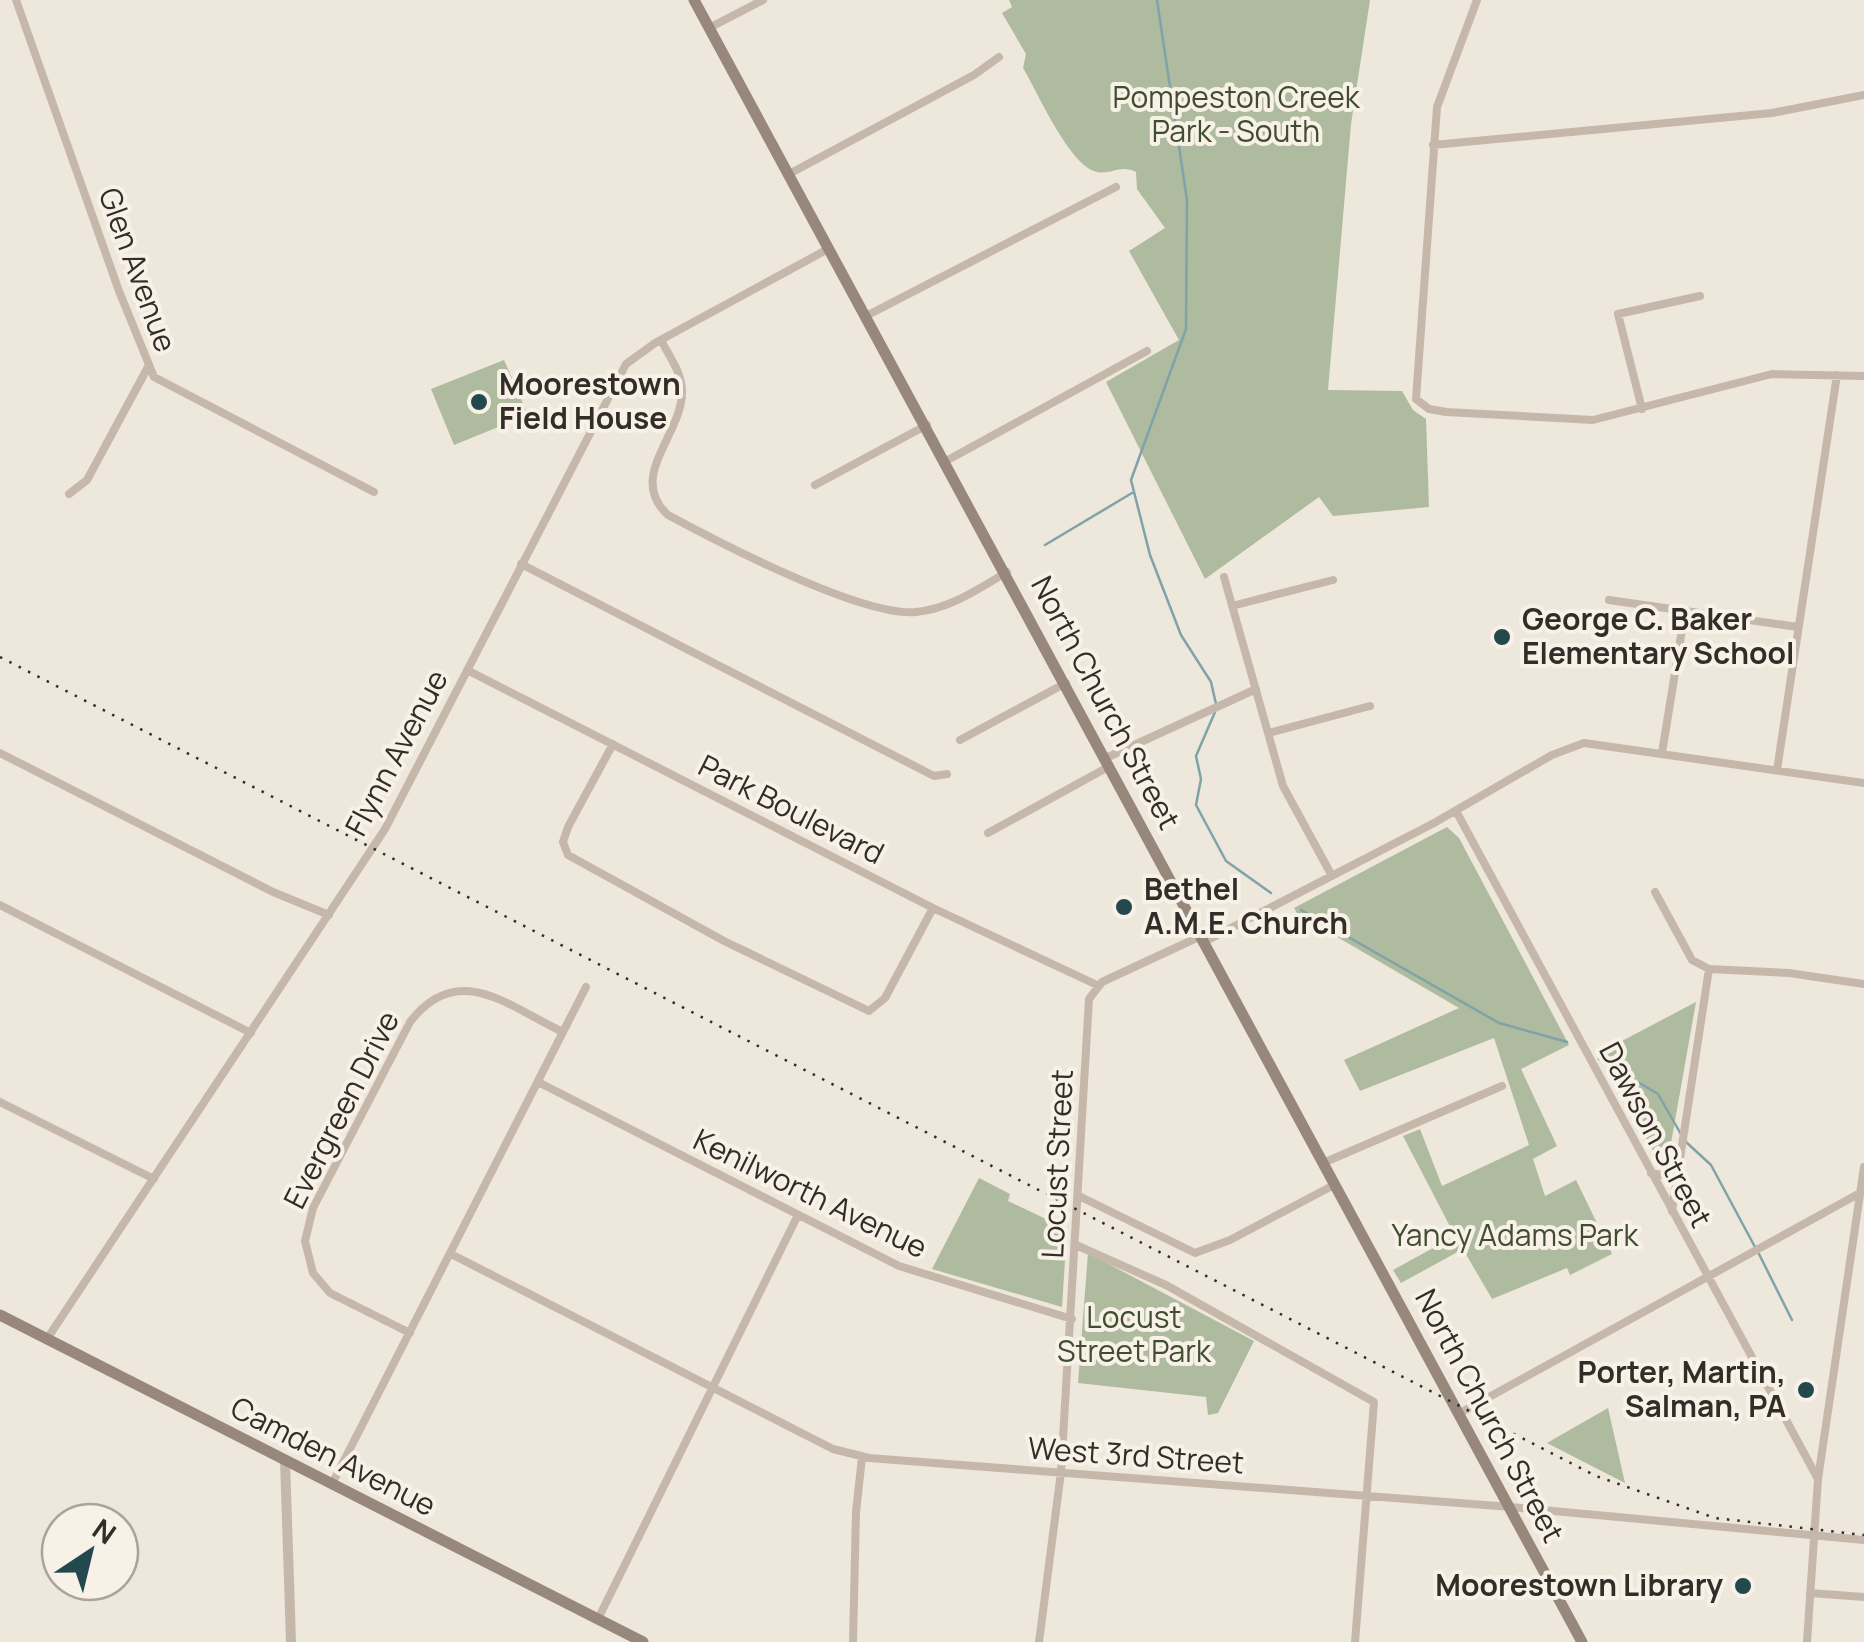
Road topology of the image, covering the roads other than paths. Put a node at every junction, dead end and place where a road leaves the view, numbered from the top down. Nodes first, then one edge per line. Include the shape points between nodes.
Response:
1 (16, 0) edge
2 (694, 0) edge
3 (763, 0) edge
4 (1477, 0) edge
5 (709, 28) junction
6 (999, 58) dead end
7 (1864, 95) edge
8 (1433, 146) junction
9 (789, 174) junction
10 (1116, 187) dead end
11 (828, 249) junction
12 (1700, 296) dead end
13 (866, 316) junction
14 (661, 340) junction
15 (1147, 351) dead end
16 (148, 366) junction
17 (1836, 375) junction
18 (1864, 376) edge
19 (1642, 409) junction
20 (927, 424) junction
21 (946, 461) junction
22 (814, 485) dead end
23 (374, 492) dead end
24 (69, 494) dead end
25 (521, 564) junction
26 (1006, 572) junction
27 (1224, 577) dead end
28 (1333, 580) dead end
29 (1608, 600) dead end
30 (1232, 606) junction
31 (1685, 611) junction
32 (1798, 627) junction
33 (467, 670) junction
34 (1066, 683) junction
35 (1256, 689) junction
36 (1370, 706) dead end
37 (1268, 734) junction
38 (960, 740) dead end
39 (613, 744) junction
40 (1662, 753) junction
41 (0, 754) edge
42 (1108, 762) junction
43 (1777, 770) junction
44 (947, 774) dead end
45 (1864, 783) edge
46 (1456, 811) junction
47 (988, 833) dead end
48 (1332, 876) junction
49 (1655, 892) dead end
50 (0, 905) edge
51 (933, 908) junction
52 (330, 915) junction
53 (1204, 938) junction
54 (1709, 969) junction
55 (1864, 984) edge
56 (1097, 985) junction
57 (586, 987) dead end
58 (563, 1032) junction
59 (250, 1033) junction
60 (538, 1082) junction
61 (1502, 1086) dead end
62 (0, 1102) edge
63 (1323, 1162) junction
64 (1678, 1168) junction
65 (1864, 1168) edge
66 (1650, 1173) junction
67 (154, 1179) junction
68 (1334, 1185) junction
69 (1862, 1192) edge
70 (1079, 1196) junction
71 (1672, 1211) junction
72 (798, 1216) junction
73 (1076, 1245) junction
74 (451, 1254) junction
75 (1706, 1279) junction
76 (0, 1315) edge
77 (1072, 1319) junction
78 (410, 1333) junction
79 (47, 1338) junction
80 (714, 1387) junction
81 (1460, 1413) junction
82 (862, 1456) junction
83 (285, 1460) junction
84 (1061, 1472) junction
85 (1818, 1479) junction
86 (332, 1484) junction
87 (1366, 1496) junction
88 (1510, 1507) junction
89 (1814, 1536) junction
90 (1864, 1540) edge
91 (1810, 1593) junction
92 (1864, 1597) edge
93 (598, 1619) junction
94 (291, 1642) edge
95 (643, 1642) edge
96 (853, 1642) edge
97 (1039, 1642) edge
98 (1355, 1642) edge
99 (1582, 1642) edge
100 (1807, 1642) edge

1 - 16 street, Glen Avenue
2 - 5 main road, North Church Street
3 - 5 street
4 - 8 street via 1443,84
5 - 9 main road, North Church Street
6 - 9 street
7 - 8 street via 1772,112
8 - 19 street via 1416,399 1446,412 1593,420
9 - 11 main road, North Church Street
10 - 13 street
11 - 13 main road, North Church Street
11 - 14 street, Flynn Avenue
12 - 19 street via 1618,314
13 - 20 main road, North Church Street
14 - 25 street, Flynn Avenue via 632,357 617,378
14 - 26 street via 682,393 651,481 654,500 668,515 884,611 933,609
15 - 21 street
16 - 23 street, Glen Avenue via 161,382
16 - 24 street via 87,480
17 - 18 street
17 - 19 street via 1746,379
17 - 32 street
20 - 21 main road, North Church Street
20 - 22 street
21 - 26 main road, North Church Street
25 - 33 street, Flynn Avenue
25 - 44 street via 934,776
26 - 34 main road, North Church Street
27 - 30 street
28 - 30 street
29 - 31 street
30 - 35 street
31 - 32 street
31 - 40 street
32 - 43 street
33 - 39 street, Park Boulevard
33 - 52 street, Flynn Avenue via 395,813
34 - 38 street
34 - 42 main road, North Church Street
35 - 37 street
35 - 42 street
36 - 37 street
37 - 48 street via 1287,796
39 - 51 street, Park Boulevard
39 - 51 street via 568,828 565,847 593,872 863,1010 880,1004
40 - 43 street
40 - 46 street via 1591,742 1571,747
41 - 52 street
42 - 47 street
42 - 53 main road, North Church Street
43 - 45 street
46 - 48 street
46 - 66 street, Dawson Street
48 - 53 street
49 - 54 street via 1692,960
50 - 59 street
51 - 56 street, Park Boulevard
52 - 59 street, Flynn Avenue
53 - 56 street
53 - 63 main road, North Church Street
54 - 55 street
54 - 64 street
56 - 70 street, Locust Street via 1088,1007
57 - 58 street
58 - 60 street
58 - 78 street, Evergreen Drive via 484,993 455,990 429,1001 410,1022 326,1182 305,1233 313,1273 330,1292
59 - 67 street, Flynn Avenue
60 - 72 street, Kenilworth Avenue
60 - 74 street
61 - 63 street
62 - 67 street
63 - 68 main road, North Church Street
64 - 66 street
64 - 71 street
65 - 69 street
66 - 71 street, Dawson Street
67 - 79 street, Flynn Avenue
68 - 70 street via 1195,1253
68 - 81 main road, North Church Street
69 - 75 street
69 - 85 street
70 - 73 street, Locust Street
71 - 75 street, Dawson Street
72 - 77 street, Kenilworth Avenue via 914,1273
72 - 80 street
73 - 77 street, Locust Street
73 - 87 street via 1166,1285 1374,1402
74 - 78 street
74 - 80 street, West 3rd Street
75 - 81 street
75 - 85 street, Dawson Street
76 - 79 main road, Camden Avenue
77 - 84 street, Locust Street
78 - 86 street
79 - 83 main road, Camden Avenue
80 - 82 street, West 3rd Street via 833,1449
80 - 93 street
81 - 88 main road, North Church Street
82 - 84 street, West 3rd Street
82 - 96 street
83 - 86 main road, Camden Avenue
83 - 94 street
84 - 87 street, West 3rd Street
84 - 97 street, Locust Street
85 - 89 street
86 - 93 main road, Camden Avenue
87 - 88 street, West 3rd Street
87 - 98 street
88 - 89 street, West 3rd Street
88 - 99 main road, North Church Street
89 - 90 street, West 3rd Street
89 - 91 street
91 - 92 street
91 - 100 street
93 - 95 main road, Camden Avenue

